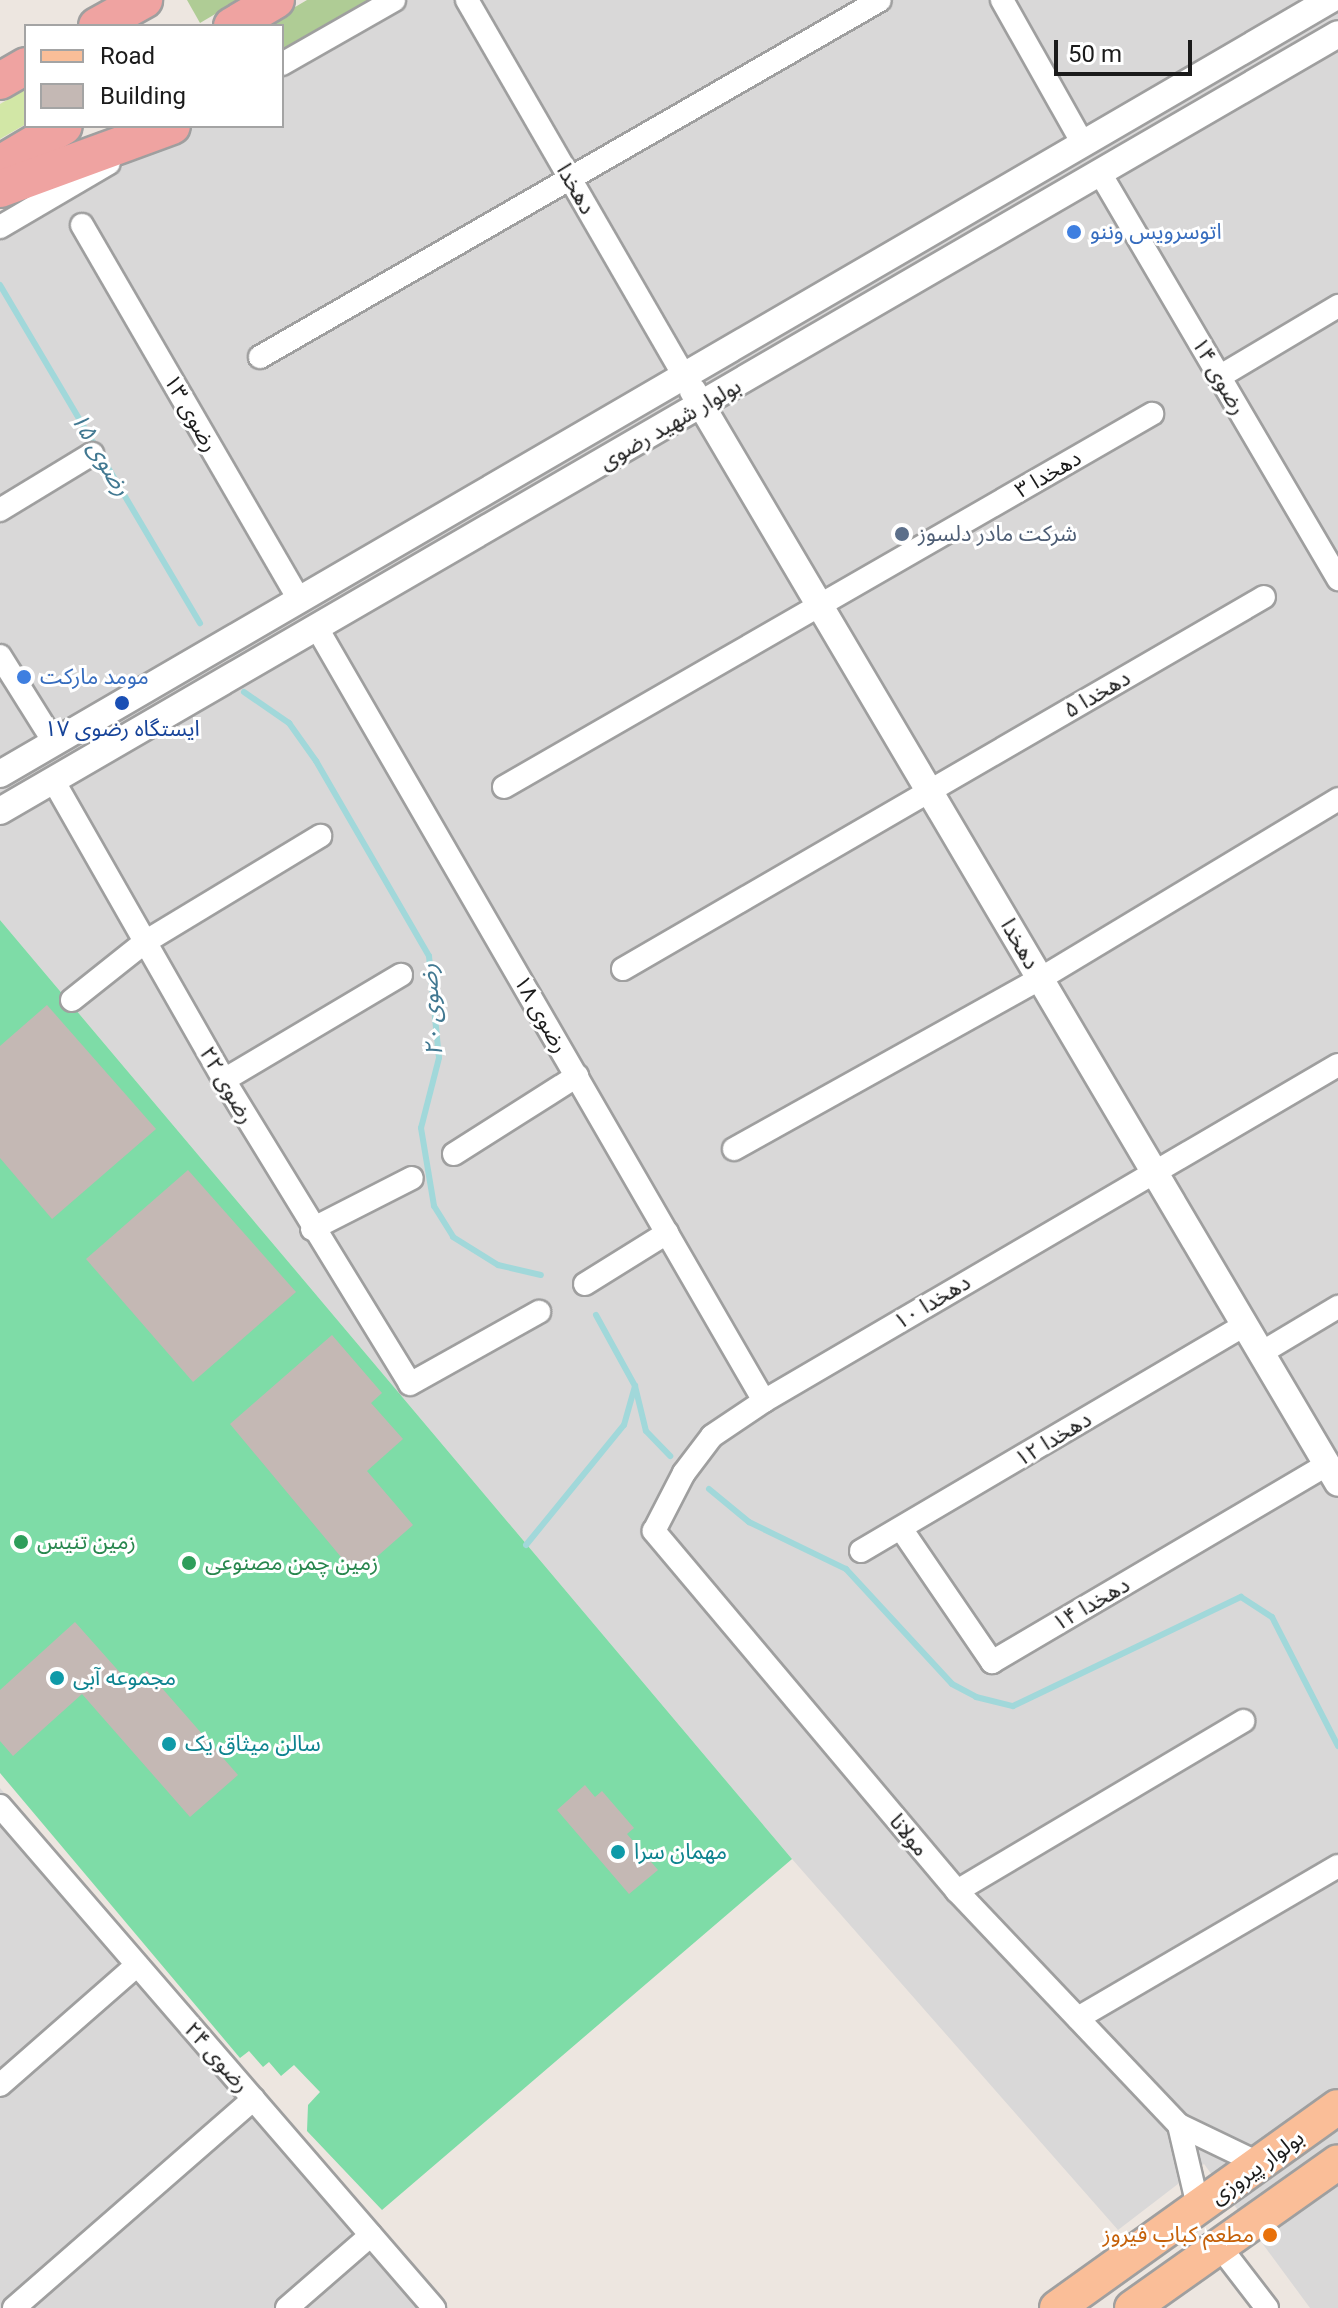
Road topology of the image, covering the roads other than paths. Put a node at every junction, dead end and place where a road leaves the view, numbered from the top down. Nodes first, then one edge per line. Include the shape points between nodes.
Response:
1 (106, 0) edge
2 (144, 0) edge
3 (276, 0) edge
4 (394, 0) edge
5 (467, 0) edge
6 (880, 0) edge
7 (1002, 0) edge
8 (1330, 0) edge
9 (82, 24) edge
10 (101, 24) edge
11 (235, 24) edge
12 (1338, 34) edge
13 (284, 63) edge
14 (24, 67) edge
15 (0, 81) edge
16 (61, 128) edge
17 (167, 128) edge
18 (169, 128) edge
19 (1083, 144) junction
20 (0, 164) edge
21 (1100, 173) junction
22 (570, 178) junction
23 (0, 189) edge
24 (82, 225) dead end
25 (0, 227) edge
26 (1338, 306) edge
27 (260, 357) dead end
28 (1219, 377) junction
29 (685, 378) junction
30 (702, 405) junction
31 (1152, 414) dead end
32 (92, 454) dead end
33 (0, 510) edge
34 (1338, 579) edge
35 (1264, 597) dead end
36 (299, 600) junction
37 (820, 605) junction
38 (317, 628) junction
39 (0, 656) edge
40 (54, 742) junction
41 (0, 774) edge
42 (53, 780) junction
43 (504, 787) dead end
44 (930, 792) junction
45 (1338, 799) edge
46 (0, 811) edge
47 (320, 836) dead end
48 (145, 942) junction
49 (623, 969) dead end
50 (401, 975) dead end
51 (1040, 979) junction
52 (72, 1000) dead end
53 (1338, 1065) edge
54 (577, 1076) junction
55 (224, 1080) junction
56 (734, 1149) dead end
57 (454, 1154) dead end
58 (1153, 1171) junction
59 (412, 1178) dead end
60 (312, 1229) junction
61 (667, 1233) junction
62 (585, 1284) dead end
63 (1338, 1307) edge
64 (539, 1312) dead end
65 (1245, 1325) junction
66 (1261, 1353) junction
67 (764, 1401) junction
68 (1333, 1474) edge
69 (902, 1530) junction
70 (654, 1531) joint
71 (861, 1551) dead end
72 (1243, 1721) dead end
73 (5, 1820) edge
74 (1338, 1866) edge
75 (957, 1891) junction
76 (137, 1965) junction
77 (1078, 2018) junction
78 (0, 2085) edge
79 (254, 2099) junction
80 (1338, 2107) edge
81 (1179, 2125) junction
82 (1338, 2162) edge
83 (1260, 2164) junction
84 (1199, 2210) junction
85 (371, 2235) junction
86 (1220, 2247) junction
87 (14, 2308) edge
88 (287, 2308) edge
89 (434, 2308) edge
90 (1057, 2308) edge
91 (1132, 2308) edge
92 (1267, 2308) edge

1 - 9 highway
2 - 10 highway
3 - 11 highway
4 - 13 street
5 - 22 street, دهخدا
6 - 22 street
7 - 19 street
8 - 19 street, بولوار شهید رضوی
12 - 21 street, بولوار شهید رضوی
14 - 15 highway
16 - 20 highway
17 - 23 highway
18 - 25 street
19 - 29 street, بولوار شهید رضوی
21 - 28 street, رضوی ۱۴
21 - 30 street, بولوار شهید رضوی
22 - 27 street
22 - 29 street, دهخدا
24 - 36 street, رضوی ۱۳
26 - 28 street
28 - 34 street, رضوی ۱۴
29 - 30 street, دهخدا
29 - 36 street, بولوار شهید رضوی
30 - 37 street, دهخدا
30 - 38 street, بولوار شهید رضوی
31 - 37 street, دهخدا ۳
32 - 33 street
35 - 44 street, دهخدا ۵
36 - 40 street, بولوار شهید رضوی
37 - 43 street, دهخدا ۳
37 - 44 street, دهخدا
38 - 42 street, بولوار شهید رضوی
38 - 54 street, رضوی ۱۸
39 - 40 street
40 - 41 street, بولوار شهید رضوی
42 - 46 street, بولوار شهید رضوی
42 - 48 street, رضوی ۲۲
44 - 49 street, دهخدا ۵
44 - 51 street, دهخدا
45 - 51 street
47 - 48 street
48 - 52 street
48 - 55 street, رضوی ۲۲
50 - 55 street
51 - 56 street
51 - 58 street, دهخدا
53 - 58 street, دهخدا ۱۰
54 - 57 street
54 - 61 street, رضوی ۱۸
55 - 60 street, رضوی ۲۲
58 - 65 street, دهخدا
58 - 67 street, دهخدا ۱۰
59 - 60 street
60 - 64 street, رضوی ۲۲ via 410,1384
61 - 62 street
61 - 67 street, رضوی ۱۸
63 - 66 street
65 - 66 street, دهخدا
65 - 69 street, دهخدا ۱۲
66 - 68 street, دهخدا
67 - 70 street, دهخدا ۱۰ via 712,1436 684,1473
68 - 69 street, دهخدا ۱۴ via 992,1662
69 - 71 street, دهخدا ۱۲
70 - 75 street, مولانا
72 - 75 street
73 - 76 street, رضوی ۲۴
74 - 77 street
75 - 77 street, مولانا
76 - 78 street
76 - 79 street, رضوی ۲۴
77 - 81 street, مولانا
79 - 85 street, رضوی ۲۴
79 - 87 street
80 - 83 main road, بولوار پیروزی
81 - 83 street
81 - 84 street
82 - 86 main road, بولوار پیروزی
83 - 84 main road, بولوار پیروزی
84 - 90 main road, بولوار پیروزی
85 - 88 street
85 - 89 street, رضوی ۲۴
86 - 91 main road, بولوار پیروزی
86 - 92 street

